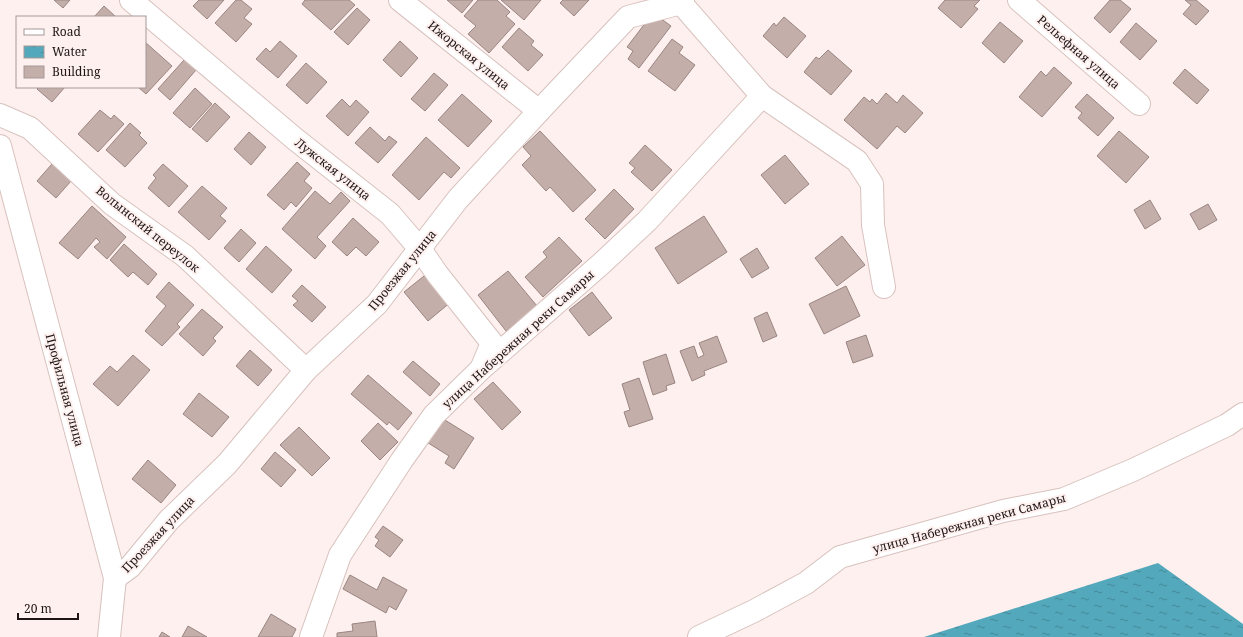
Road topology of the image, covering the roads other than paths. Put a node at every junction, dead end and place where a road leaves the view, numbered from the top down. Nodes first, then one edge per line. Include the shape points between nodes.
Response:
1 (131, 0) edge
2 (400, 0) edge
3 (1019, 0) edge
4 (678, 1) edge
5 (762, 96) junction
6 (1139, 104) dead end
7 (539, 111) junction
8 (0, 115) edge
9 (0, 146) edge
10 (420, 249) junction
11 (884, 287) dead end
12 (482, 368) junction
13 (306, 370) junction
14 (1243, 414) edge
15 (115, 578) junction
16 (109, 637) edge
17 (311, 637) edge
18 (699, 637) edge

1 - 10 street, Лужская улица via 295,139 390,214
2 - 7 street, Ижорская улица
3 - 6 street, Рельефная улица
4 - 5 street
4 - 7 street, Проезжая улица via 628,17
5 - 11 street via 856,161 872,184 873,225
5 - 12 street, улица Набережная реки Самары via 647,221
7 - 10 street, Проезжая улица via 458,199
8 - 13 street, Волынский переулок via 30,128 112,204 185,256
9 - 15 street, Профильная улица
10 - 12 street, Лужская улица via 492,343
10 - 13 street, Проезжая улица via 377,304
12 - 17 street, улица Набережная реки Самары via 434,416 340,555
13 - 15 street, Проезжая улица via 226,464 169,520 130,567
14 - 18 street, улица Набережная реки Самары via 1227,425 1133,470 1064,499 1003,511 840,556 806,584
15 - 16 street, Профильная улица

